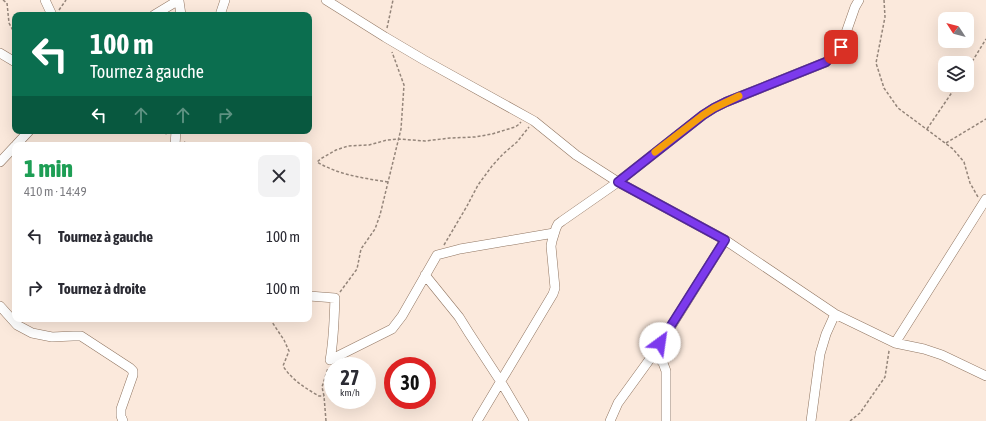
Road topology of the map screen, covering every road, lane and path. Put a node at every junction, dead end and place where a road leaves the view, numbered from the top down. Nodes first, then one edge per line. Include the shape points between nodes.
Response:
1 (3, 0) edge
2 (45, 0) edge
3 (66, 0) edge
4 (179, 0) edge
5 (225, 0) edge
6 (326, 0) edge
7 (393, 0) edge
8 (859, 0) edge
9 (884, 0) edge
10 (55, 12) edge
11 (159, 12) edge
12 (181, 12) edge
13 (221, 12) edge
14 (12, 28) edge
15 (385, 37) junction
16 (986, 39) edge
17 (392, 52) dead end
18 (0, 53) edge
19 (974, 59) edge
20 (12, 60) edge
21 (952, 92) edge
22 (530, 118) junction
23 (986, 119) edge
24 (928, 129) junction
25 (27, 134) edge
26 (399, 139) junction
27 (20, 142) edge
28 (946, 143) junction
29 (12, 150) edge
30 (0, 162) edge
31 (388, 182) junction
32 (618, 182) junction
33 (984, 202) edge
34 (554, 233) junction
35 (725, 240) junction
36 (437, 255) junction
37 (426, 275) junction
38 (312, 296) edge
39 (335, 298) junction
40 (0, 306) edge
41 (835, 314) junction
42 (12, 319) edge
43 (14, 322) edge
44 (272, 322) edge
45 (895, 343) junction
46 (655, 352) junction
47 (330, 357) edge
48 (336, 357) edge
49 (986, 376) edge
50 (324, 380) edge
51 (501, 382) junction
52 (324, 396) joint
53 (325, 409) edge
54 (123, 421) edge
55 (326, 421) edge
56 (477, 421) edge
57 (524, 421) edge
58 (610, 421) edge
59 (666, 421) edge
60 (811, 421) edge
61 (850, 421) edge

1 - 14 path via 7,3
2 - 10 street
3 - 10 path
4 - 11 street
4 - 12 street
5 - 13 street
6 - 15 street
7 - 15 path
8 - 32 street via 841,47 826,62 714,108
9 - 24 path via 884,17 876,63 884,88 898,108
15 - 22 street
16 - 19 path
17 - 26 path via 404,85 402,130
18 - 20 street
21 - 24 path
22 - 26 path via 492,134 475,137 425,141
22 - 32 street via 576,155
22 - 36 path via 517,142 492,166 478,185
23 - 28 path
24 - 28 path
25 - 27 street
26 - 31 path
26 - 31 path via 348,146 317,162 352,177
28 - 33 path via 964,162 970,183
29 - 30 street
31 - 39 path via 380,215 375,229 361,249 357,269
32 - 34 street via 558,224
32 - 35 street
33 - 45 street
34 - 36 street
34 - 51 street via 551,246 555,288 553,294
35 - 41 street
35 - 46 street
36 - 37 street
37 - 48 street via 392,329
37 - 51 street via 458,317
38 - 39 street
39 - 47 street
40 - 42 street
41 - 45 street
41 - 60 street via 820,354
43 - 54 street via 32,333 52,337 81,336 130,368 133,375 121,409
44 - 52 path via 289,351 283,366 288,374 318,396
45 - 49 street via 942,355
45 - 61 path via 889,351 885,378 860,413
46 - 58 street via 618,404
46 - 59 street via 666,371
50 - 52 path
51 - 56 street
51 - 57 street
53 - 55 path

